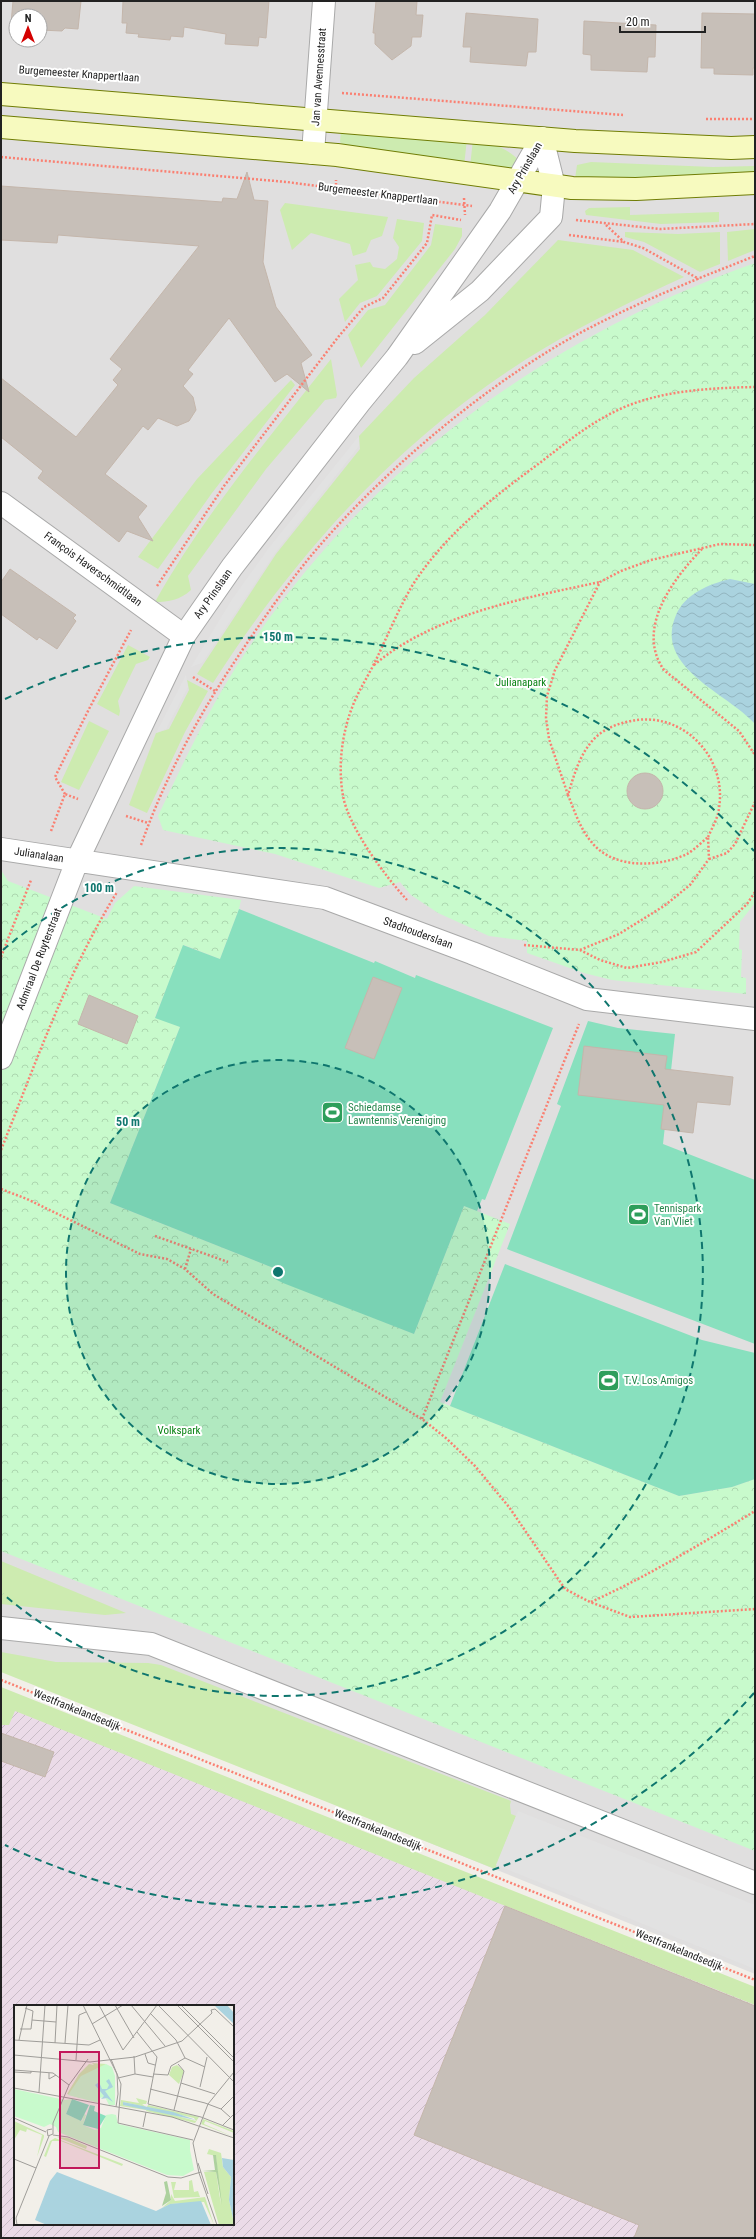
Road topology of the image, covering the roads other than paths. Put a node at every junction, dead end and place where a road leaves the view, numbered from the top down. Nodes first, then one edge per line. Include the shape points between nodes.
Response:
1 (324, 1) edge
2 (1, 94) edge
3 (316, 118) junction
4 (1, 127) edge
5 (542, 138) junction
6 (755, 147) edge
7 (312, 153) junction
8 (518, 182) junction
9 (755, 183) edge
10 (554, 186) junction
11 (397, 357) junction
12 (1, 502) edge
13 (184, 636) junction
14 (1, 848) edge
15 (77, 861) junction
16 (755, 1019) edge
17 (1, 1058) edge
18 (1, 1628) edge
19 (755, 1883) edge

1 - 3 street, Jan van Avennesstraat
2 - 3 main road
3 - 5 main road
3 - 7 street, Jan van Avennesstraat
4 - 7 main road
5 - 6 main road via 723,148
5 - 8 street, Ary Prinslaan
5 - 10 street, Ary Prinslaan
7 - 8 main road
8 - 10 main road
8 - 11 street, Ary Prinslaan
9 - 10 main road via 636,189
10 - 11 street, Ary Prinslaan via 544,224 480,291
11 - 13 street, Ary Prinslaan via 232,567
12 - 13 street, François Haverschmidtlaan
13 - 15 street, Ary Prinslaan
14 - 15 street, Julianalaan
15 - 16 street, Stadhouderslaan via 133,867 325,898 587,999
15 - 17 street, Admiraal De Ruyterstraat
18 - 19 street via 151,1644

